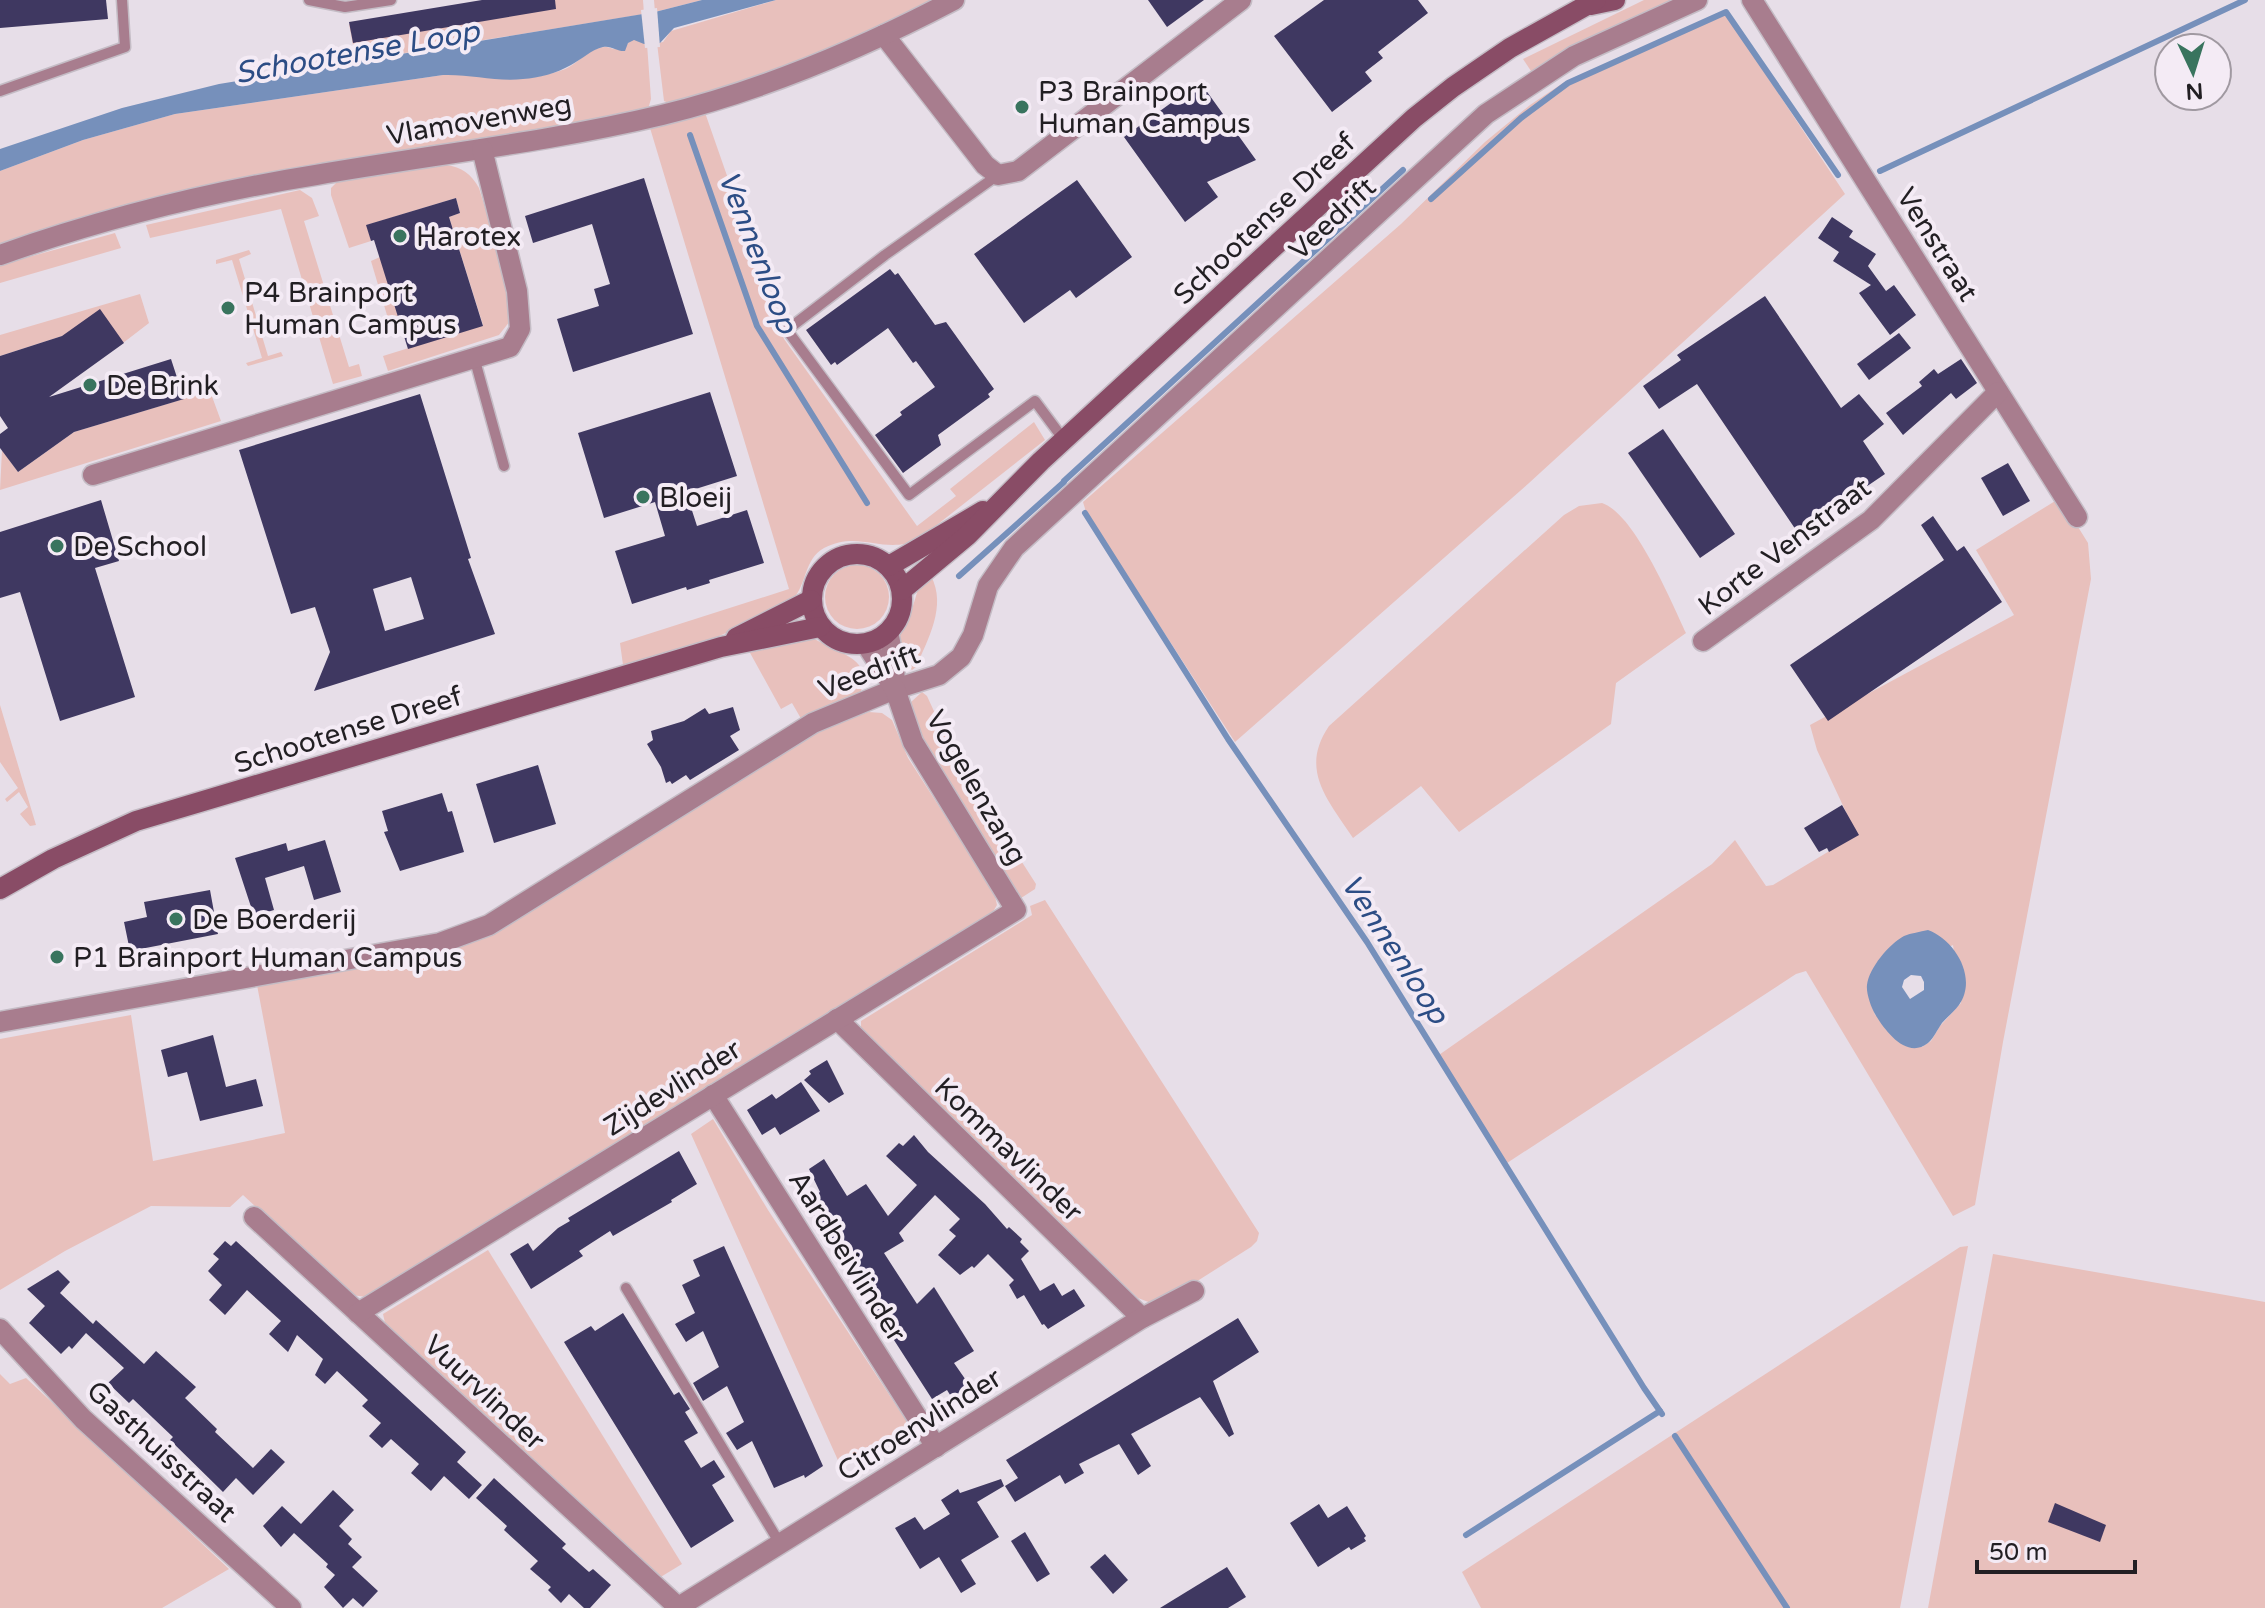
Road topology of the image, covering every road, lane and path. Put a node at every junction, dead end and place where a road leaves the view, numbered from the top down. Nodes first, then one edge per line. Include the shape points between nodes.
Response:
1 (122, 0) edge
2 (309, 0) edge
3 (391, 0) edge
4 (954, 0) edge
5 (1241, 0) edge
6 (1615, 0) edge
7 (1697, 0) edge
8 (1752, 0) edge
9 (1594, 2) edge
10 (884, 35) junction
11 (0, 91) edge
12 (482, 149) junction
13 (998, 175) junction
14 (0, 255) edge
15 (474, 357) junction
16 (1998, 392) junction
17 (1064, 440) junction
18 (504, 466) dead end
19 (93, 475) dead end
20 (997, 503) junction
21 (2077, 517) dead end
22 (889, 566) junction
23 (902, 590) junction
24 (811, 600) junction
25 (820, 627) junction
26 (888, 632) junction
27 (1703, 641) dead end
28 (866, 644) junction
29 (721, 647) junction
30 (895, 689) junction
31 (0, 889) edge
32 (1016, 910) joint
33 (837, 1019) junction
34 (0, 1022) edge
35 (713, 1095) junction
36 (254, 1217) dead end
37 (626, 1288) dead end
38 (1194, 1291) dead end
39 (358, 1313) junction
40 (1142, 1318) junction
41 (0, 1329) edge
42 (936, 1447) junction
43 (779, 1542) junction
44 (291, 1608) edge
45 (677, 1608) edge

1 - 11 lane via 125,47
2 - 3 lane via 345,7
4 - 10 street, Vlamovenweg
5 - 13 street via 1018,171
6 - 9 street, Schootense Dreef
7 - 30 street, Veedrift via 1574,56 1486,114 1014,548 988,586 961,657 939,675
8 - 16 street, Venstraat
9 - 17 street, Schootense Dreef via 1510,48 1414,118
10 - 12 street, Vlamovenweg via 723,98
10 - 13 street
12 - 14 street, Vlamovenweg via 197,199
12 - 15 street via 517,291 520,329 510,347
13 - 17 lane via 787,330 909,495 1035,401
15 - 18 lane
15 - 19 street
16 - 21 street, Venstraat
16 - 27 street, Korte Venstraat via 1871,520
17 - 20 street, Schootense Dreef
20 - 22 street, Schootense Dreef
20 - 23 street, Schootense Dreef
22 - 23 street
22 - 24 street via 874,556 838,557 814,582
23 - 26 street via 897,620
24 - 25 street
24 - 29 street, Schootense Dreef
25 - 28 street via 840,642
25 - 29 street, Schootense Dreef
26 - 28 street
26 - 30 street, Vogelenzang
28 - 30 street, Vogelenzang
29 - 31 street, Schootense Dreef via 136,821
30 - 32 street, Vogelenzang via 913,742
30 - 34 street, Veedrift via 813,723 489,925 440,943
32 - 33 street, Zijdevlinder
33 - 35 street, Zijdevlinder
33 - 40 street, Kommavlinder
35 - 39 street, Zijdevlinder
35 - 42 street, Aardbeivlinder
36 - 39 street, Vuurvlinder
37 - 43 lane
38 - 40 street, Citroenvlinder
39 - 45 street, Vuurvlinder
40 - 42 street, Citroenvlinder
41 - 44 street, Gasthuisstraat via 83,1419
42 - 43 street, Citroenvlinder
43 - 45 street, Citroenvlinder

